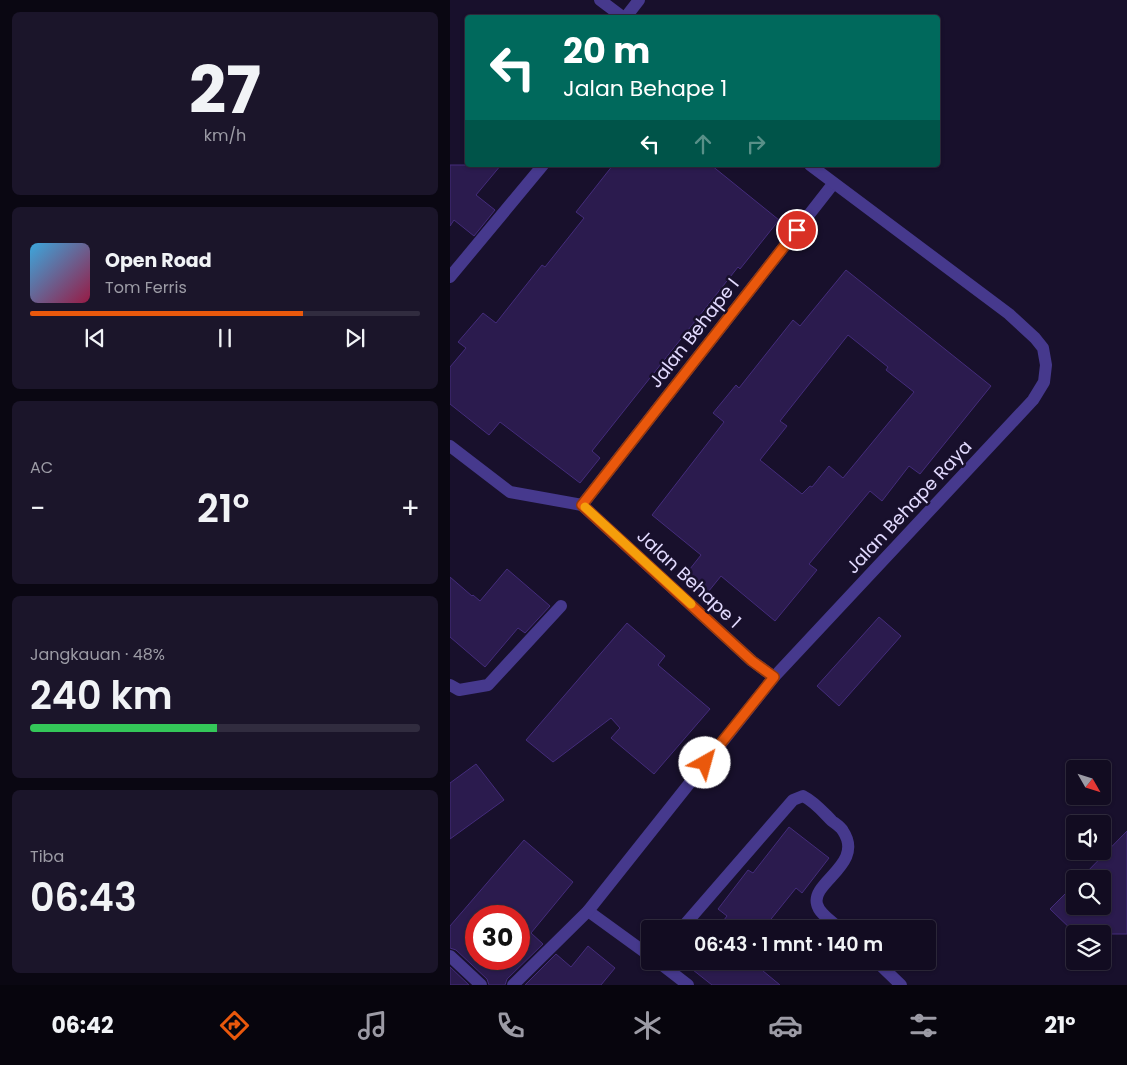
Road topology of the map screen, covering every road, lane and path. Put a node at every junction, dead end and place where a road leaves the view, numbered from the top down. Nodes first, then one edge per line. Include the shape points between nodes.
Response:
1 (600, 0) edge
2 (639, 0) edge
3 (621, 15) edge
4 (627, 15) edge
5 (541, 167) edge
6 (812, 167) edge
7 (833, 184) junction
8 (450, 276) edge
9 (450, 446) edge
10 (582, 505) junction
11 (561, 606) dead end
12 (774, 677) junction
13 (450, 685) edge
14 (588, 911) junction
15 (690, 920) edge
16 (830, 920) edge
17 (641, 949) edge
18 (450, 956) edge
19 (669, 970) edge
20 (885, 970) edge
21 (481, 985) edge
22 (513, 985) edge
23 (688, 985) edge
24 (901, 985) edge

1 - 3 street
2 - 4 street
5 - 8 street
6 - 7 street, Jalan Behape Raya
7 - 10 street, Jalan Behape I
7 - 12 street, Jalan Behape Raya via 1009,314 1035,338 1043,348 1044,382 1033,400
9 - 10 street via 510,492
10 - 12 street, Jalan Behape 1 via 752,661
11 - 13 street via 488,685 459,690
12 - 14 street, Jalan Behape Raya
14 - 17 street
14 - 22 street, Jalan Behape Raya
15 - 16 street via 793,800 803,796 843,831 848,842 844,861 818,894 816,902 819,910
18 - 21 street
19 - 23 street
20 - 24 street

